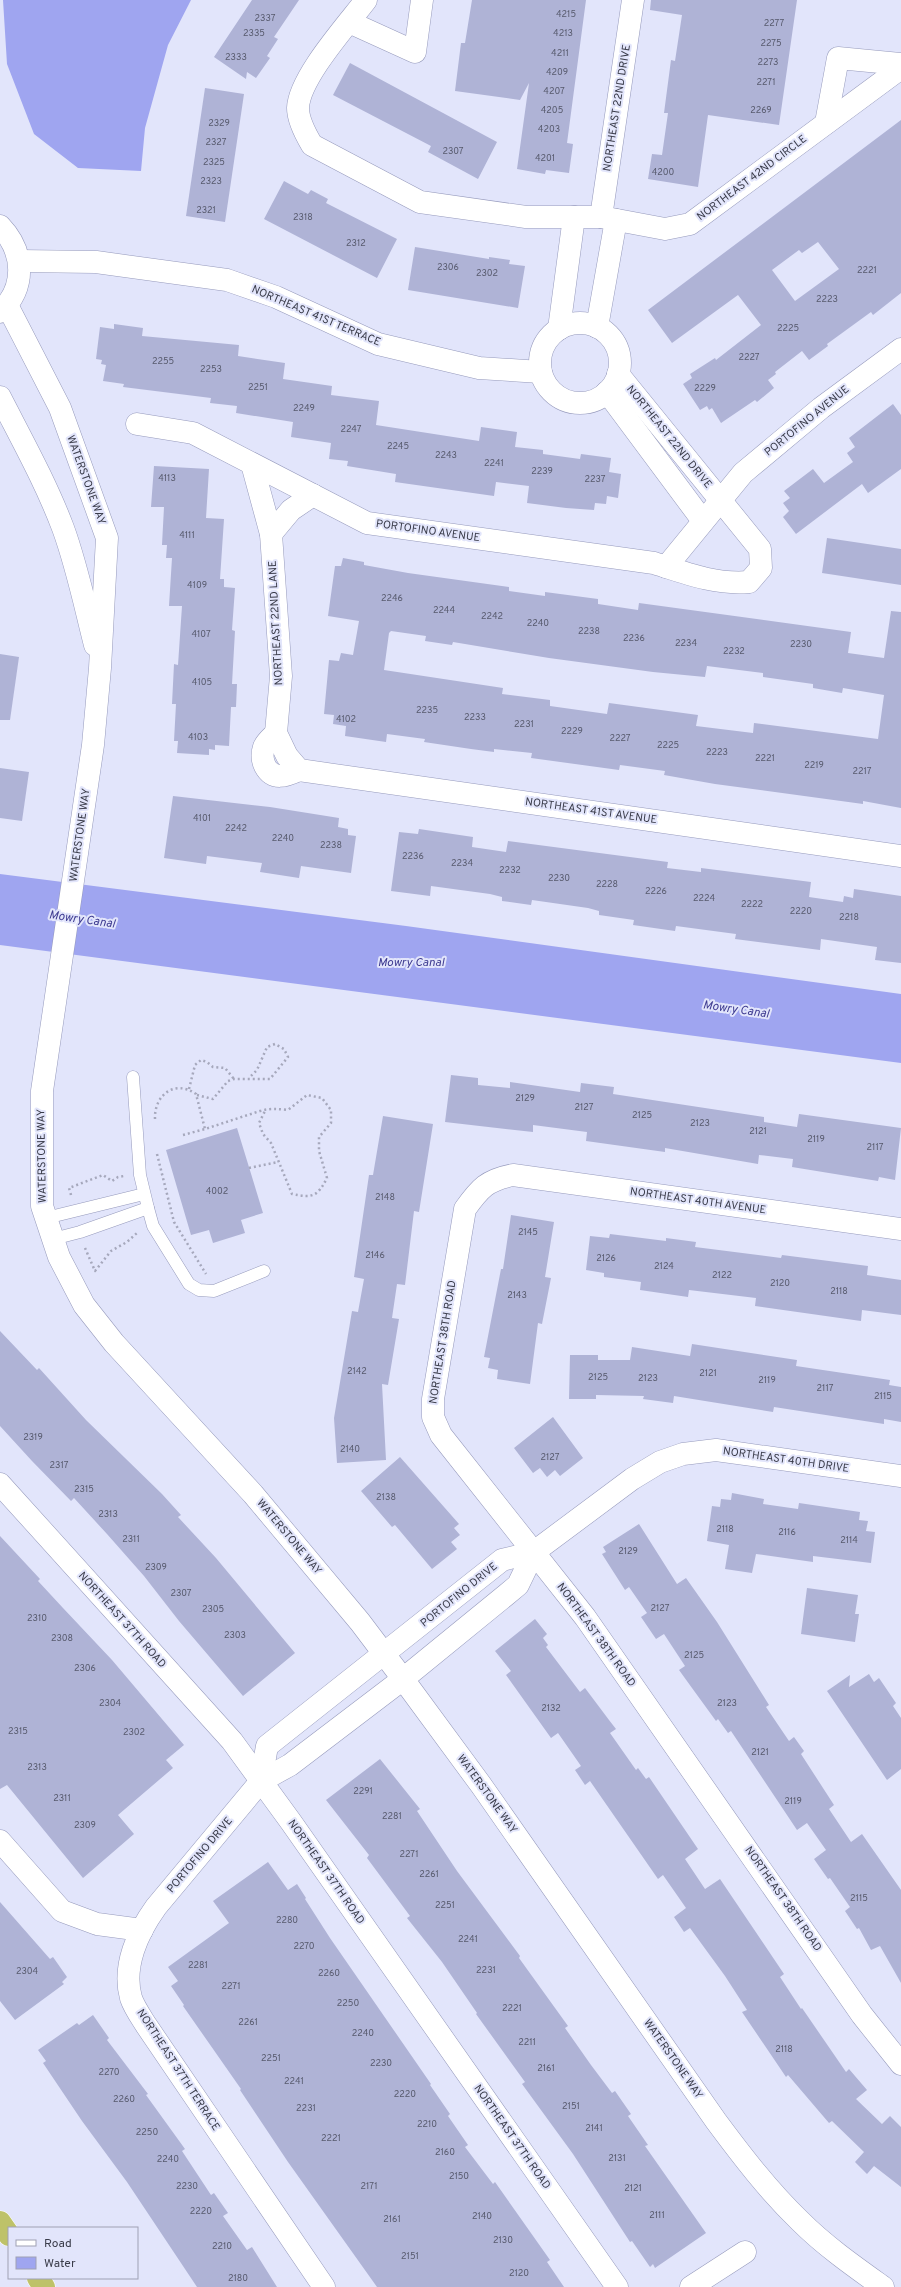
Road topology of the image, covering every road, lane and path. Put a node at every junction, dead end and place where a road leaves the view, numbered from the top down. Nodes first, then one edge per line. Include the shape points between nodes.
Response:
1 (366, 0) edge
2 (422, 0) edge
3 (633, 0) edge
4 (349, 22) junction
5 (901, 64) edge
6 (901, 68) edge
7 (826, 123) junction
8 (574, 217) junction
9 (608, 218) junction
10 (0, 226) edge
11 (19, 260) junction
12 (3, 308) edge
13 (597, 327) junction
14 (559, 329) junction
15 (901, 349) edge
16 (541, 372) junction
17 (612, 383) junction
18 (0, 397) edge
19 (137, 424) dead end
20 (252, 464) junction
21 (313, 495) junction
22 (720, 500) junction
23 (703, 521) junction
24 (271, 534) junction
25 (666, 567) junction
26 (100, 668) junction
27 (293, 763) joint
28 (901, 856) edge
29 (133, 1077) dead end
30 (249, 1078) junction
31 (234, 1079) junction
32 (189, 1089) junction
33 (196, 1094) junction
34 (266, 1109) junction
35 (155, 1124) dead end
36 (205, 1129) junction
37 (183, 1135) dead end
38 (156, 1152) dead end
39 (278, 1162) junction
40 (249, 1168) dead end
41 (495, 1179) joint
42 (144, 1194) junction
43 (148, 1208) junction
44 (46, 1218) junction
45 (901, 1229) edge
46 (53, 1238) junction
47 (264, 1271) dead end
48 (214, 1291) junction
49 (901, 1476) edge
50 (0, 1484) edge
51 (534, 1552) junction
52 (384, 1654) junction
53 (403, 1679) junction
54 (261, 1781) junction
55 (0, 1841) edge
56 (142, 1930) junction
57 (901, 2064) edge
58 (0, 2222) edge
59 (8, 2234) edge
60 (745, 2252) dead end
61 (324, 2287) edge
62 (617, 2287) edge
63 (690, 2287) edge
64 (883, 2287) edge

1 - 4 street, NORTHEAST 42ND CIRCLE
2 - 4 street via 415,52
3 - 9 street, NORTHEAST 22ND DRIVE
4 - 8 street, NORTHEAST 42ND CIRCLE via 303,88 298,109 312,145 420,202 526,218
5 - 7 street via 838,58
6 - 7 street, NORTHEAST 42ND CIRCLE
7 - 9 street, NORTHEAST 42ND CIRCLE via 690,224 665,229
8 - 9 street, NORTHEAST 42ND CIRCLE
8 - 14 street
9 - 13 street, NORTHEAST 22ND DRIVE
10 - 11 street via 13,242
11 - 12 street via 18,284
11 - 16 street, NORTHEAST 41ST TERRACE via 96,262 227,280 276,297 378,344 479,368
12 - 26 street, WATERSTONE WAY via 60,408 107,538
13 - 14 street via 584,323 571,324
13 - 17 street via 607,333 618,352 620,363
14 - 16 street via 549,337 543,348
15 - 22 street, PORTOFINO AVENUE via 803,423 743,473
16 - 17 street via 553,393 574,403 586,403 597,399
17 - 22 street, NORTHEAST 22ND DRIVE
17 - 23 street, NORTHEAST 22ND DRIVE
18 - 26 street, WATERSTONE WAY via 63,528 76,569
19 - 20 street, PORTOFINO AVENUE via 193,433
20 - 21 street, PORTOFINO AVENUE
20 - 24 street, NORTHEAST 22ND LANE
21 - 24 street via 291,510
21 - 25 street, PORTOFINO AVENUE via 367,523 654,563
22 - 23 street, PORTOFINO AVENUE
22 - 25 street, PORTOFINO AVENUE via 760,549 761,568 749,582 729,584
23 - 25 street, PORTOFINO AVENUE
24 - 27 street, NORTHEAST 22ND LANE via 281,676 276,733
26 - 44 street, WATERSTONE WAY via 93,745 42,1091 42,1206
27 - 28 street, NORTHEAST 41ST AVENUE
29 - 42 lane via 140,1175
30 - 30 path via 270,1079 288,1057 284,1049 275,1044 267,1047 257,1070
30 - 31 path
31 - 32 path via 225,1068 213,1067 201,1060 195,1065
31 - 33 path via 228,1081 213,1099
32 - 33 path
32 - 35 path via 176,1088 162,1095 154,1110
33 - 36 path
34 - 36 path
34 - 39 path via 260,1123
34 - 39 path via 288,1110 307,1095 322,1098 331,1110 331,1123 319,1137 319,1151 327,1178 320,1192 308,1197 292,1194
36 - 37 path
38 - 48 path via 174,1222 200,1262
39 - 40 path
41 - 45 street, NORTHEAST 40TH AVENUE via 512,1175
41 - 51 street, NORTHEAST 38TH ROAD via 479,1189 465,1209 432,1417 441,1435
42 - 43 lane
42 - 44 lane
43 - 46 lane via 80,1232
43 - 48 lane via 153,1226 189,1284 199,1290
44 - 46 street, WATERSTONE WAY
46 - 52 street, WATERSTONE WAY via 59,1257 84,1305 114,1343 253,1494
47 - 48 lane
49 - 51 street, NORTHEAST 40TH DRIVE via 716,1450 683,1454 660,1462 632,1479
50 - 54 street, NORTHEAST 37TH ROAD via 232,1742
51 - 52 street, PORTOFINO DRIVE via 502,1560
51 - 53 street, PORTOFINO DRIVE via 518,1585
51 - 57 street, NORTHEAST 38TH ROAD via 584,1617 862,2015
52 - 53 street, WATERSTONE WAY
52 - 54 street, PORTOFINO DRIVE via 267,1746
53 - 54 street, PORTOFINO DRIVE via 290,1765
53 - 64 street, WATERSTONE WAY via 481,1785 756,2175 800,2222
54 - 56 street, PORTOFINO DRIVE via 156,1907
54 - 62 street, NORTHEAST 37TH ROAD
55 - 56 street via 62,1911 97,1924
56 - 61 street, NORTHEAST 37TH TERRACE via 132,1953 129,1974 131,1998 146,2025
58 - 59 highway
60 - 63 street

